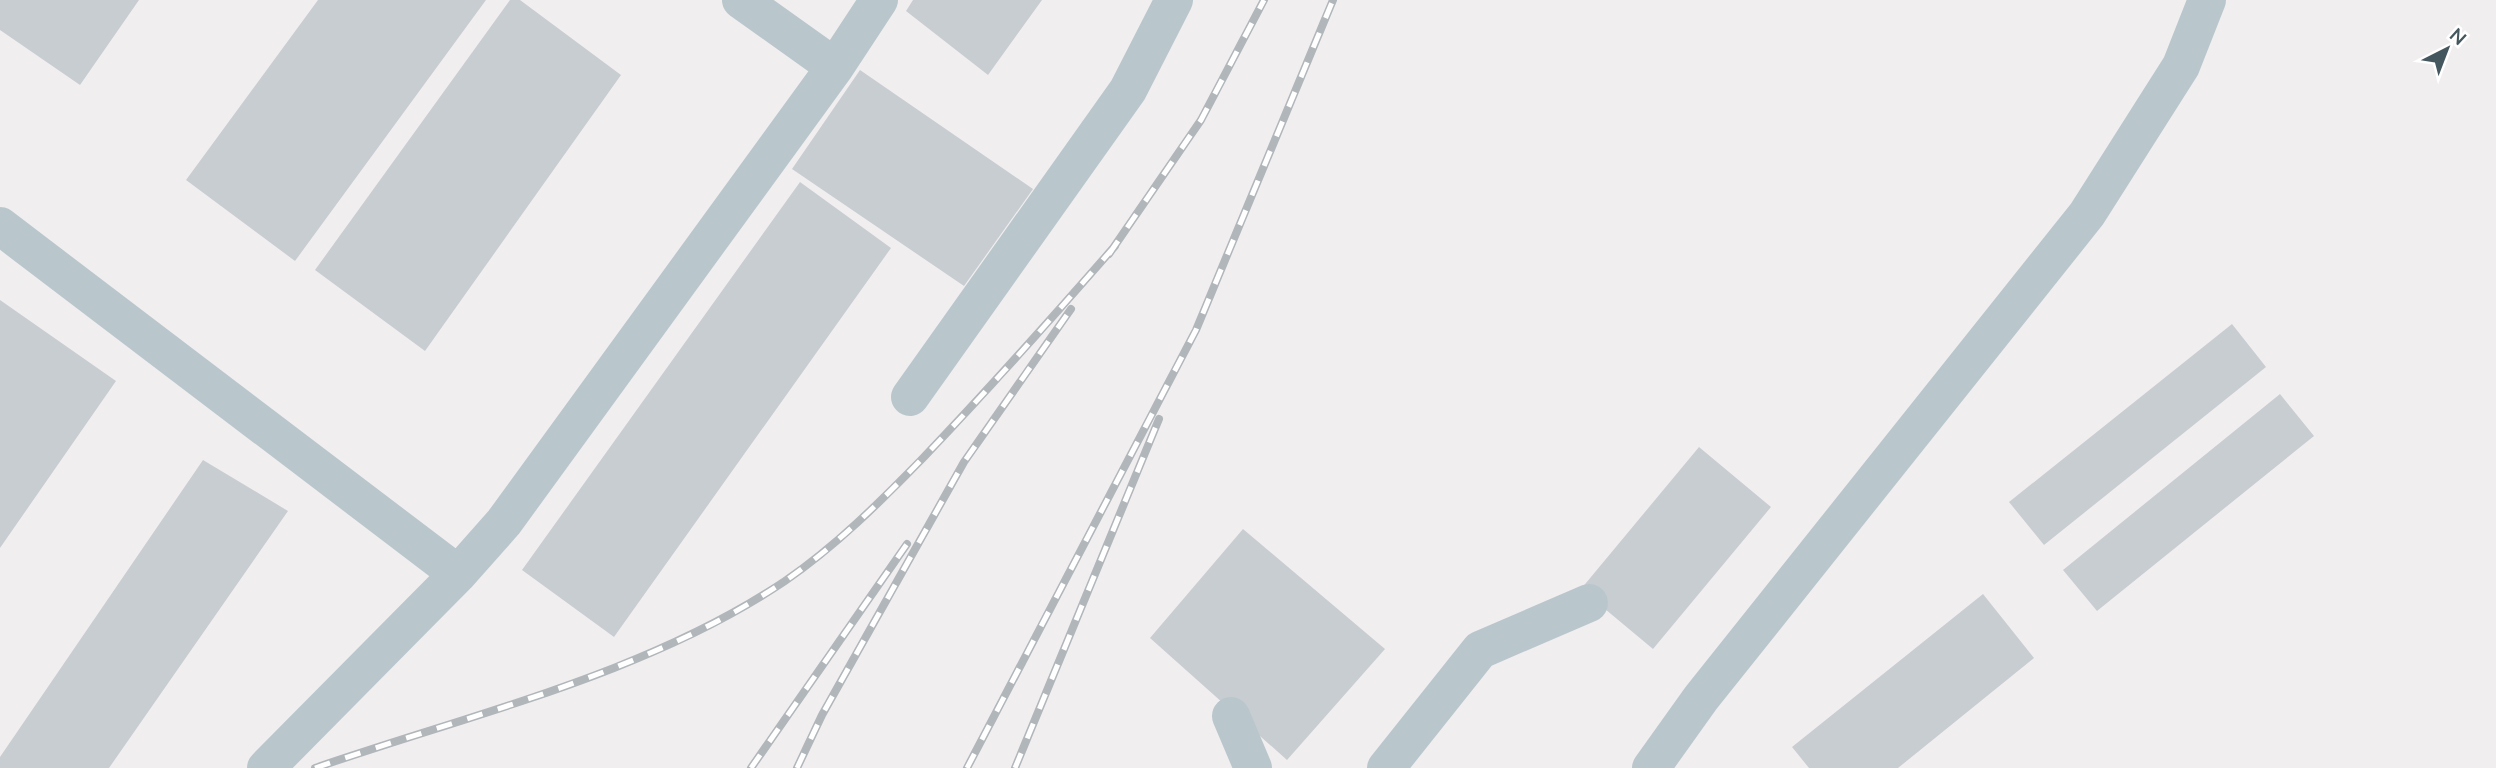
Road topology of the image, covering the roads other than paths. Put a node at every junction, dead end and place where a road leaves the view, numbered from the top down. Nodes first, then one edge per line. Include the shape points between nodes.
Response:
1 (741, 0) edge
2 (879, 0) edge
3 (1174, 0) edge
4 (2207, 0) edge
5 (835, 67) junction
6 (0, 226) edge
7 (910, 397) dead end
8 (458, 574) junction
9 (1589, 603) dead end
10 (1231, 716) dead end
11 (266, 768) edge
12 (1253, 768) edge
13 (1386, 768) edge
14 (1651, 768) edge

1 - 5 street
2 - 5 street
3 - 7 street via 1128,90
4 - 14 street via 2180,66 2087,214 1701,698
5 - 8 street via 504,522
6 - 8 street
8 - 11 street
9 - 13 street via 1480,650
10 - 12 street

